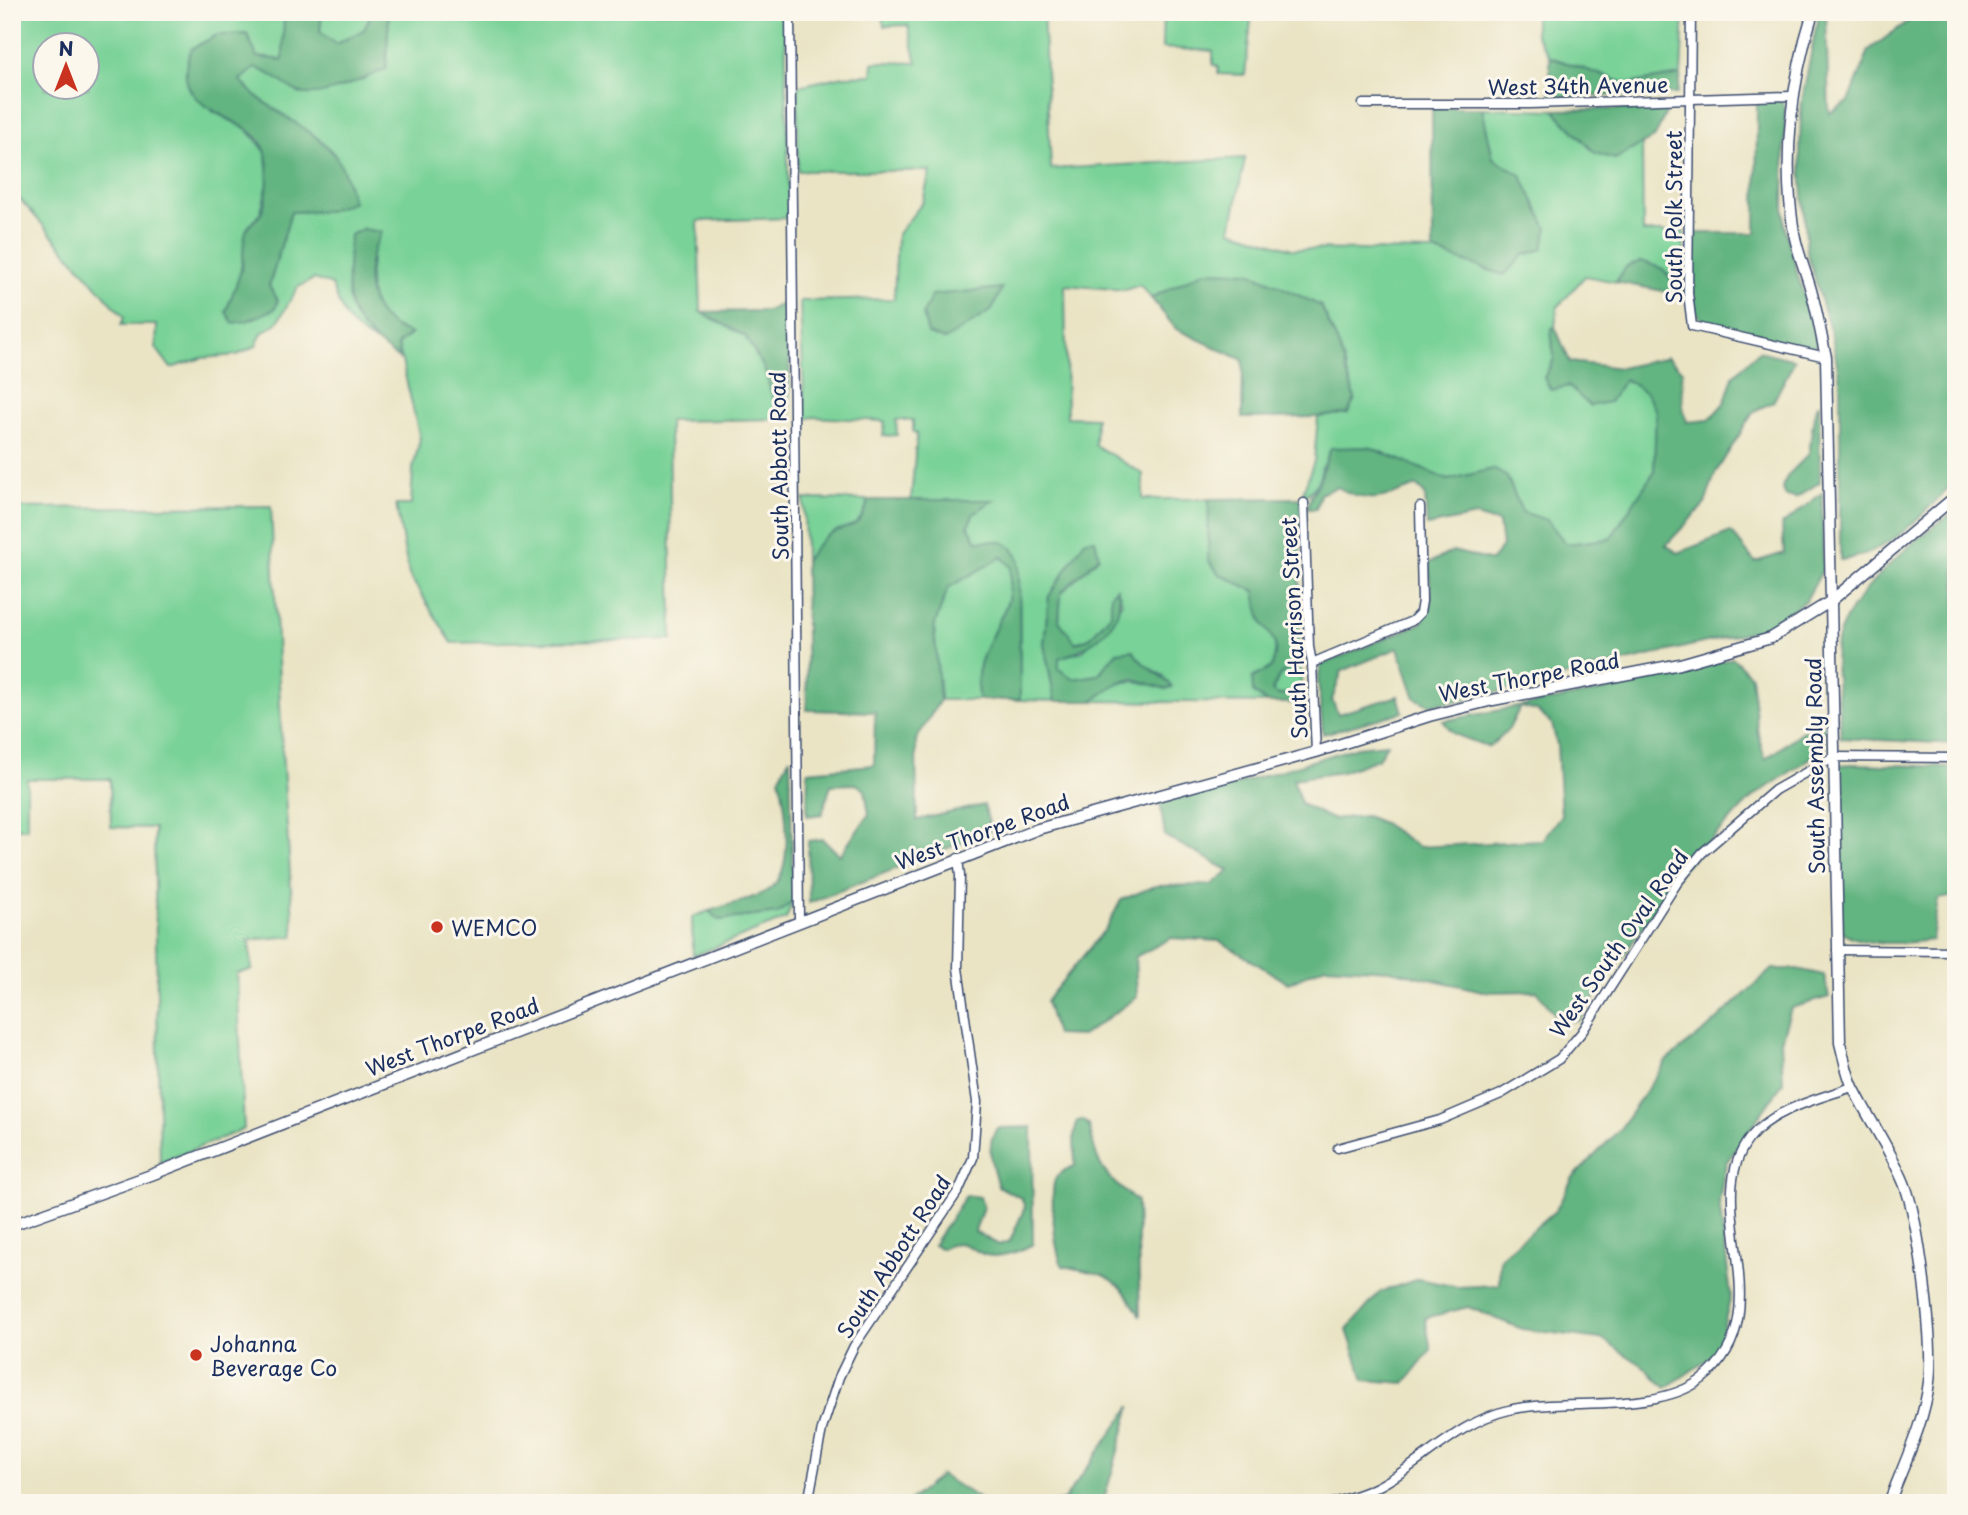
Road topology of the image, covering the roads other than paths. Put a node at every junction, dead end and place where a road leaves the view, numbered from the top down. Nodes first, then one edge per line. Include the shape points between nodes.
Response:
1 (790, 12) edge
2 (1691, 12) edge
3 (1813, 12) edge
4 (1792, 96) junction
5 (1690, 101) junction
6 (1363, 104) dead end
7 (1826, 357) junction
8 (1956, 496) edge
9 (1304, 503) dead end
10 (1420, 507) dead end
11 (1831, 601) junction
12 (1312, 663) junction
13 (1316, 752) junction
14 (1833, 757) junction
15 (1956, 758) edge
16 (958, 858) junction
17 (799, 920) junction
18 (1837, 950) junction
19 (1956, 951) edge
20 (1852, 1087) junction
21 (1338, 1148) dead end
22 (12, 1225) edge
23 (808, 1503) edge
24 (1333, 1503) edge
25 (1889, 1503) edge

1 - 17 street, South Abbott Road
2 - 5 street, South Polk Street
3 - 4 street, South Assembly Road
4 - 5 street, West 34th Avenue
4 - 7 street, South Assembly Road via 1794,231
5 - 6 street, West 34th Avenue
5 - 7 street, South Polk Street via 1688,280 1692,326
7 - 11 street, South Assembly Road
8 - 11 street, West Thorpe Road
9 - 12 street, South Harrison Street
10 - 12 street via 1420,613 1412,621
11 - 13 street, West Thorpe Road via 1771,638 1727,651 1633,675 1480,703
11 - 14 street, South Assembly Road
12 - 13 street, South Harrison Street
13 - 16 street, West Thorpe Road via 1112,806
14 - 15 street
14 - 18 street, South Assembly Road
14 - 21 street, West South Oval Road via 1774,790 1702,853 1559,1059 1501,1094 1440,1120
16 - 17 street, West Thorpe Road
16 - 23 street, South Abbott Road via 958,968 977,1102 973,1158 959,1190 854,1346 839,1377 822,1429
17 - 22 street, West Thorpe Road via 151,1175
18 - 19 street
18 - 20 street, South Assembly Road via 1840,1043
20 - 24 street via 1780,1114 1749,1139 1733,1177 1741,1289 1738,1323 1723,1354 1702,1379 1675,1392 1633,1401 1512,1409 1484,1417 1378,1486
20 - 25 street, South Assembly Road via 1890,1150 1905,1187 1915,1227 1928,1339 1929,1381 1921,1420

